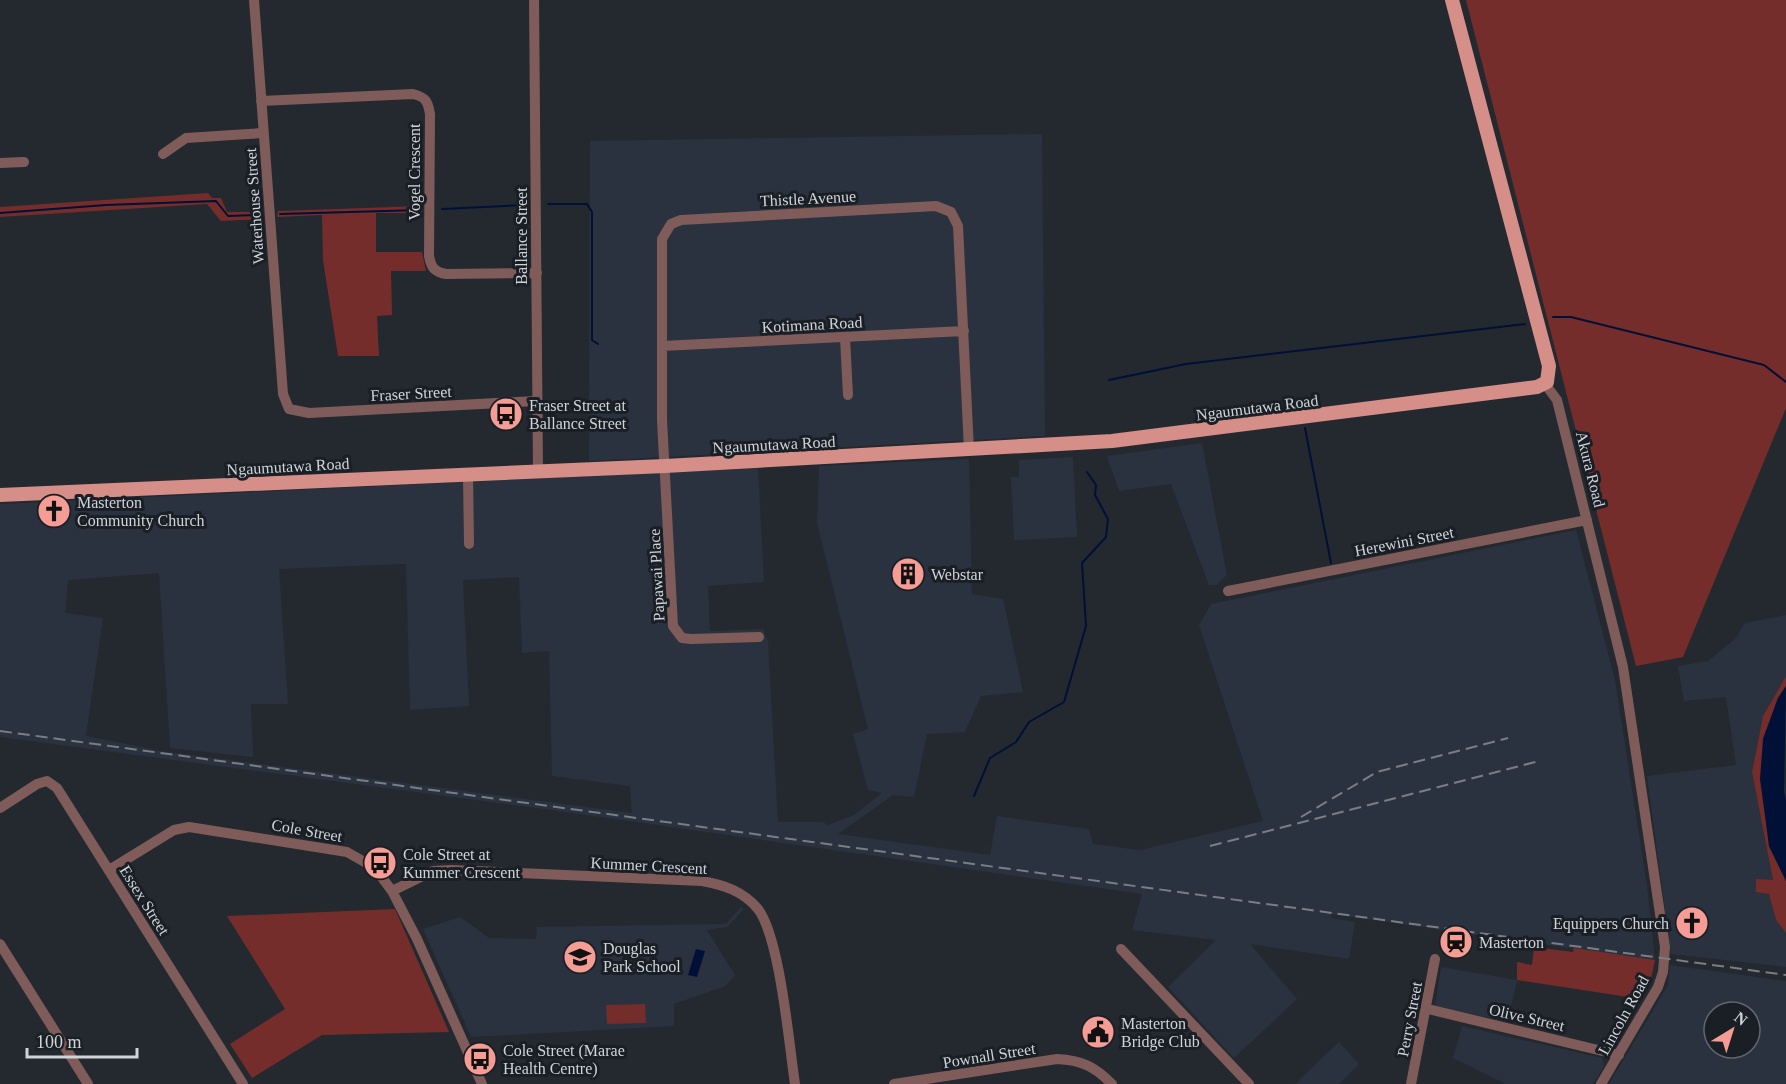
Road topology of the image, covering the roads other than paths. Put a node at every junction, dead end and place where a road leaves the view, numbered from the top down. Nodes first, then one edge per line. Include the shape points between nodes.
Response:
1 (254, 0) edge
2 (534, 0) edge
3 (1452, 0) edge
4 (261, 101) junction
5 (263, 133) junction
6 (163, 153) dead end
7 (24, 162) dead end
8 (4, 164) edge
9 (537, 273) junction
10 (964, 331) junction
11 (845, 338) junction
12 (662, 346) junction
13 (1545, 384) junction
14 (848, 395) dead end
15 (536, 401) junction
16 (289, 409) joint
17 (969, 450) junction
18 (665, 466) junction
19 (538, 471) junction
20 (468, 474) junction
21 (0, 495) edge
22 (1587, 520) junction
23 (470, 544) dead end
24 (1228, 591) dead end
25 (759, 637) dead end
26 (0, 808) edge
27 (109, 870) junction
28 (392, 891) junction
29 (0, 944) edge
30 (1121, 949) dead end
31 (1665, 958) joint
32 (1435, 959) dead end
33 (1428, 1009) junction
34 (1619, 1055) junction
35 (87, 1084) edge
36 (243, 1084) edge
37 (482, 1084) edge
38 (795, 1084) edge
39 (894, 1084) edge
40 (1112, 1084) edge
41 (1249, 1084) edge
42 (1412, 1084) edge
43 (1601, 1084) edge

1 - 4 street, Waterhouse Street
2 - 9 street, Ballance Street
3 - 13 main road via 1549,366 1550,376
4 - 5 street, Waterhouse Street
4 - 9 street, Vogel Crescent via 422,96 430,114 431,267 446,274
5 - 6 street via 186,138
5 - 16 street, Waterhouse Street via 284,394
7 - 8 street
9 - 15 street, Ballance Street
10 - 11 street, Kotimana Road
10 - 12 street, Thistle Avenue via 958,226 947,209 936,206 681,220 671,224 662,239
10 - 17 street, Thistle Avenue
11 - 12 street, Kotimana Road
11 - 14 street
12 - 18 street, Thistle Avenue
13 - 17 main road, Ngaumutawa Road via 1145,438
13 - 22 street, Akura Road via 1557,400
15 - 16 street, Fraser Street via 309,413
15 - 19 street, Ballance Street
17 - 18 main road, Ngaumutawa Road
18 - 19 main road, Ngaumutawa Road
18 - 25 street, Papawai Place via 676,633 691,639
19 - 20 main road, Ngaumutawa Road
20 - 21 main road, Ngaumutawa Road
20 - 23 street
22 - 24 street, Herewini Street
22 - 31 street, Akura Road via 1629,699
26 - 27 street, Essex Street via 37,784 47,782 57,788
27 - 28 street, Cole Street via 174,830 195,827 347,852 375,868
27 - 36 street, Essex Street
28 - 37 street, Cole Street
28 - 38 street, Kummer Crescent via 433,871 451,870 702,881 726,886 748,900 768,926
29 - 35 street
30 - 41 street
31 - 34 street, Lincoln Road via 1658,987
32 - 33 street, Perry Street
33 - 34 street, Olive Street
33 - 42 street, Perry Street
34 - 43 street, Lincoln Road
39 - 40 street, Pownall Street via 1057,1059 1088,1064

